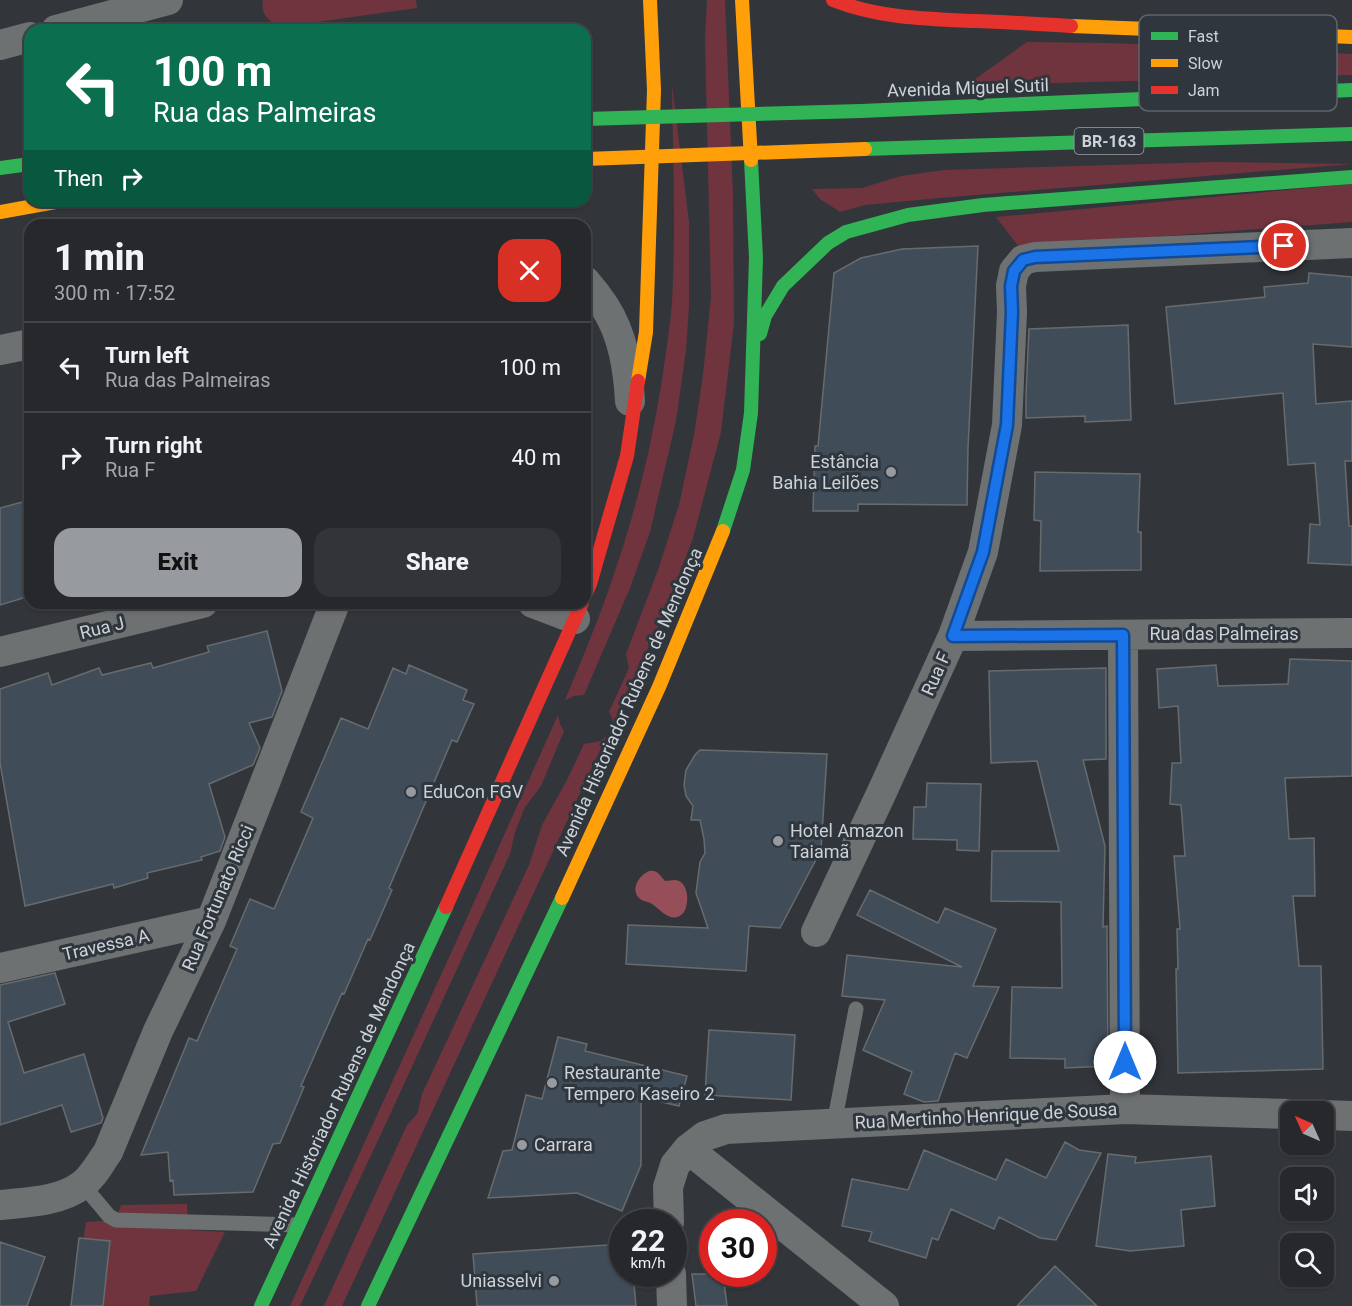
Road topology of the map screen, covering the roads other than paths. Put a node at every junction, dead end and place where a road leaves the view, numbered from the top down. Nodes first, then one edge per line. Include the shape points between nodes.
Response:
1 (168, 0) edge
2 (650, 0) edge
3 (742, 0) edge
4 (833, 0) edge
5 (78, 24) edge
6 (1139, 30) edge
7 (1337, 36) edge
8 (1352, 37) edge
9 (24, 39) edge
10 (0, 45) edge
11 (1352, 90) edge
12 (1337, 91) edge
13 (1139, 99) edge
14 (591, 119) edge
15 (1352, 134) edge
16 (591, 159) edge
17 (24, 165) edge
18 (0, 168) edge
19 (1352, 177) edge
20 (28, 207) edge
21 (0, 212) edge
22 (1352, 243) edge
23 (591, 289) edge
24 (24, 345) edge
25 (0, 350) edge
26 (753, 356) junction
27 (627, 456) junction
28 (591, 581) edge
29 (169, 609) edge
30 (333, 609) edge
31 (579, 609) edge
32 (1352, 633) edge
33 (1123, 635) junction
34 (953, 636) junction
35 (0, 652) edge
36 (211, 921) junction
37 (816, 933) dead end
38 (0, 968) edge
39 (856, 1009) dead end
40 (1125, 1109) junction
41 (1280, 1114) edge
42 (1334, 1115) edge
43 (1352, 1116) edge
44 (834, 1124) junction
45 (688, 1149) junction
46 (83, 1185) junction
47 (0, 1204) edge
48 (669, 1209) edge
49 (298, 1224) junction
50 (671, 1287) edge
51 (261, 1306) edge
52 (368, 1306) edge
53 (672, 1306) edge
54 (884, 1306) edge

1 - 5 street
2 - 27 main road, Avenida Historiador Rubens de Mendonça via 654,90 646,332
3 - 26 main road, Avenida Historiador Rubens de Mendonça via 756,258
4 - 6 main road via 890,16
7 - 8 main road
9 - 10 street
11 - 12 main road, Avenida Miguel Sutil / BR-163, bridge
13 - 14 main road, Avenida Miguel Sutil / BR-163, bridge
15 - 16 main road, BR-163, bridge
17 - 18 main road
19 - 26 main road via 982,205 908,215 846,232 828,243 783,286 765,316
20 - 21 main road
22 - 34 street, Rua F via 1023,260 1014,271 1011,286 1007,425 983,552
23 - 27 street via 615,325 622,346 629,380
24 - 25 street
26 - 52 main road, Avenida Historiador Rubens de Mendonça via 752,413 743,470 716,550 659,687
27 - 28 main road, Avenida Historiador Rubens de Mendonça
29 - 35 street, Rua J
30 - 36 street, Rua Fortunato Ricci
31 - 49 main road, Avenida Historiador Rubens de Mendonça via 458,881
32 - 33 street, Rua das Palmeiras
33 - 34 street, Rua das Palmeiras
33 - 40 street
34 - 37 street, Rua F
36 - 38 street, Travessa A
36 - 46 street, Rua Fortunato Ricci via 158,1031 108,1152
39 - 44 lane
40 - 41 street, Rua Mertinho Henrique de Sousa
40 - 44 street, Rua Mertinho Henrique de Sousa
42 - 43 street
44 - 45 street, Rua Mertinho Henrique de Sousa via 726,1129 705,1136
45 - 48 street via 675,1165 668,1188
45 - 54 street
46 - 47 street via 62,1197
46 - 49 lane via 116,1220
49 - 51 main road, Avenida Historiador Rubens de Mendonça
50 - 53 street

